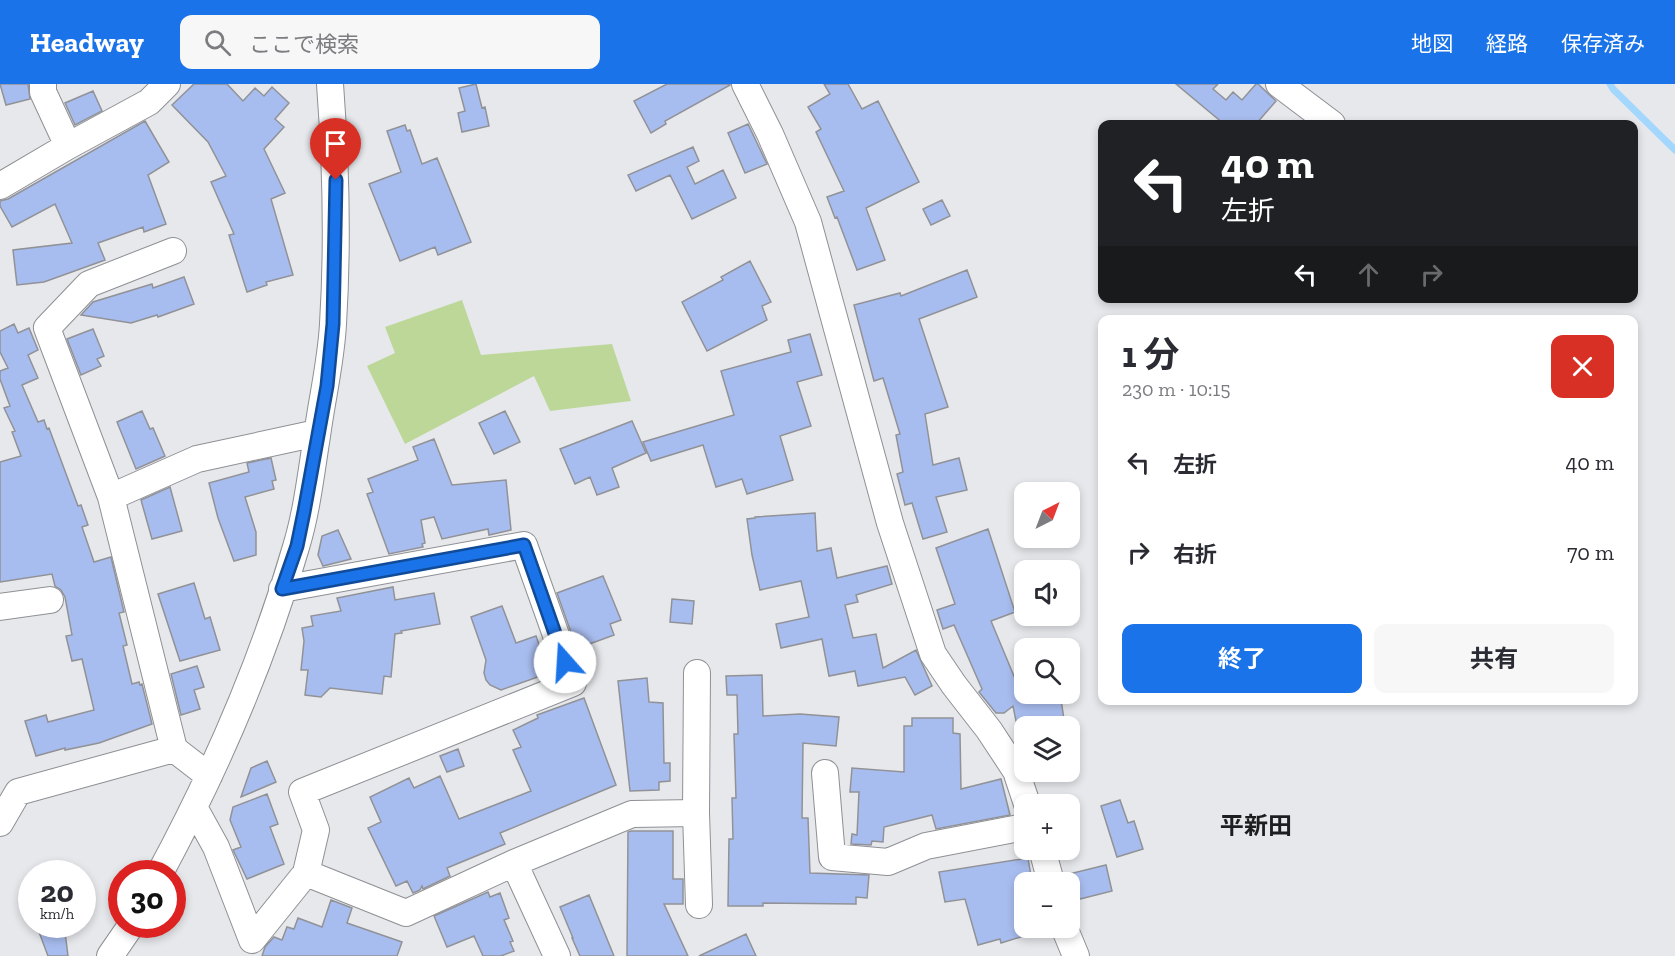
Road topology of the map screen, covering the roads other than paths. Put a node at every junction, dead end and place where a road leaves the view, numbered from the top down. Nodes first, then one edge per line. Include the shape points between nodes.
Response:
1 (43, 84) edge
2 (167, 84) edge
3 (330, 84) edge
4 (745, 84) edge
5 (1279, 84) edge
6 (1327, 120) edge
7 (68, 146) junction
8 (0, 186) edge
9 (173, 251) dead end
10 (317, 433) junction
11 (111, 497) junction
12 (282, 589) junction
13 (50, 600) dead end
14 (0, 607) edge
15 (697, 674) dead end
16 (174, 748) junction
17 (825, 773) dead end
18 (209, 776) junction
19 (1024, 794) edge
20 (195, 809) junction
21 (696, 813) junction
22 (0, 823) edge
23 (1014, 829) edge
24 (167, 860) edge
25 (514, 863) junction
26 (306, 873) junction
27 (699, 905) dead end
28 (122, 938) edge
29 (1069, 938) edge
30 (110, 956) edge
31 (557, 956) edge
32 (1076, 956) edge

1 - 7 street
2 - 7 street via 149,102
3 - 10 street via 337,203 333,324 327,386
4 - 19 street via 808,222 890,523 933,654 1016,771
5 - 6 street
7 - 8 street
9 - 11 street via 89,284 47,328
10 - 11 street via 197,459
10 - 12 street via 297,546
11 - 16 street
12 - 18 street via 252,679
12 - 26 street via 524,545 573,683 302,792 316,830
13 - 14 street
15 - 21 street
16 - 18 street
16 - 22 street via 18,792
17 - 23 street via 832,856 888,862 926,846
18 - 20 street
20 - 24 street
20 - 26 street via 216,848 252,940
21 - 25 street via 632,814
21 - 27 street
25 - 26 street via 406,913
25 - 31 street
28 - 30 street
29 - 32 street

